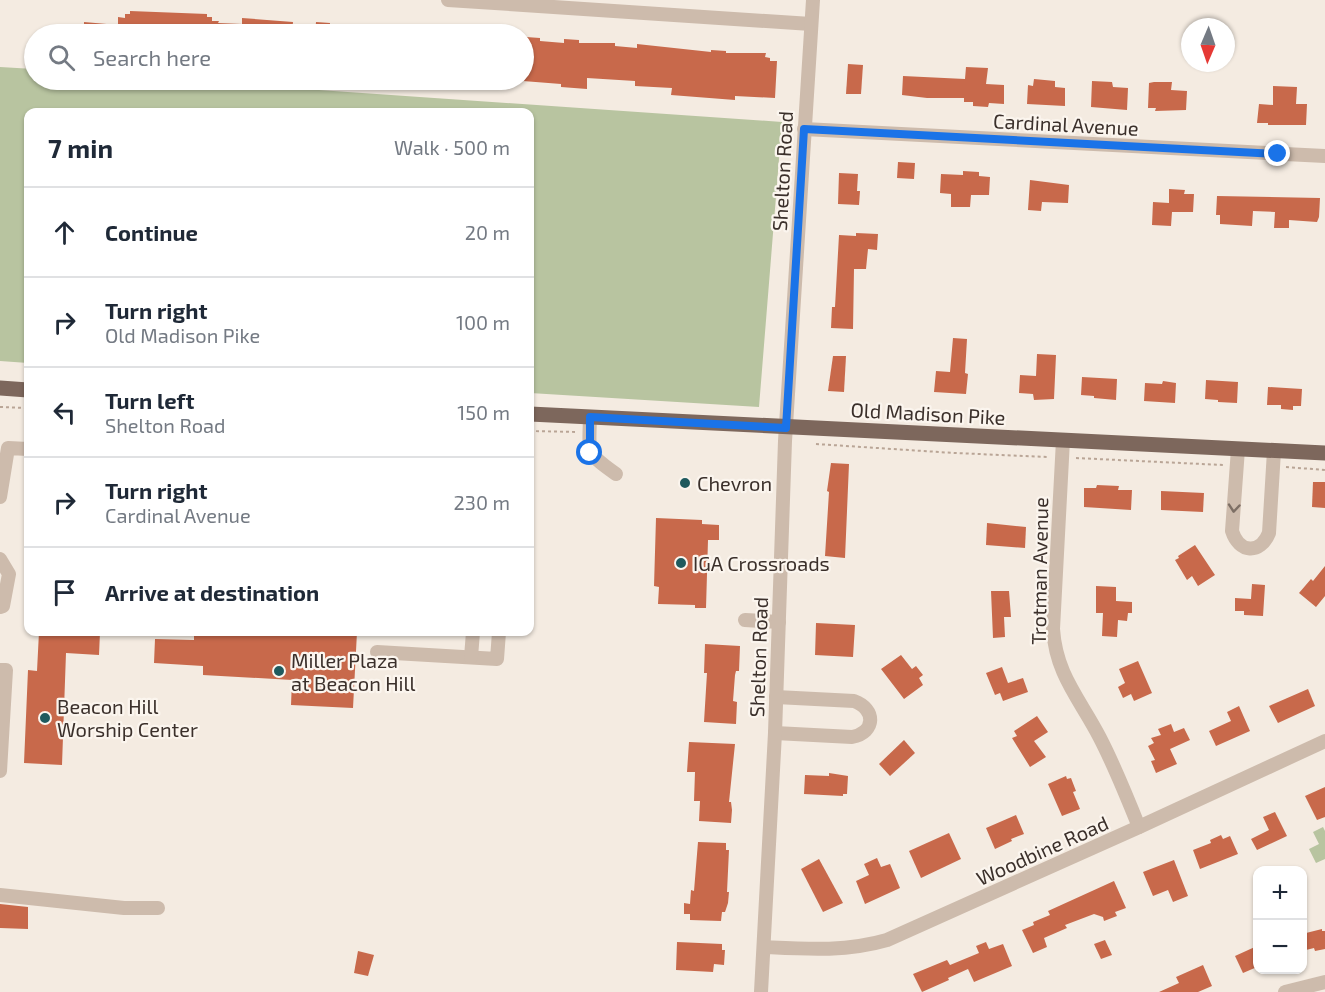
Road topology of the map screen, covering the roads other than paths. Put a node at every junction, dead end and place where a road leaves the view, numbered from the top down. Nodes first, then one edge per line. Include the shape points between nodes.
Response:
1 (448, 0) edge
2 (667, 0) edge
3 (813, 0) edge
4 (475, 1) edge
5 (666, 15) junction
6 (811, 24) junction
7 (804, 129) junction
8 (1325, 156) edge
9 (0, 388) edge
10 (24, 390) edge
11 (534, 414) edge
12 (590, 417) junction
13 (786, 428) junction
14 (1063, 440) junction
15 (24, 449) edge
16 (1238, 449) junction
17 (1274, 451) junction
18 (1325, 453) edge
19 (616, 474) dead end
20 (0, 497) edge
21 (0, 560) edge
22 (0, 607) edge
23 (745, 620) dead end
24 (779, 621) junction
25 (473, 636) edge
26 (499, 636) edge
27 (377, 652) dead end
28 (471, 657) junction
29 (0, 670) edge
30 (776, 697) junction
31 (775, 733) junction
32 (1325, 741) edge
33 (0, 771) edge
34 (1139, 827) junction
35 (0, 895) edge
36 (158, 908) dead end
37 (764, 947) junction
38 (1325, 981) edge
39 (761, 992) edge
40 (1285, 992) edge

1 - 4 street
2 - 5 street
3 - 6 street, Shelton Road
4 - 5 street
5 - 6 street
6 - 7 street, Shelton Road
7 - 8 street, Cardinal Avenue
7 - 13 street, Shelton Road
9 - 10 main road
11 - 12 main road, Old Madison Pike
12 - 13 main road, Old Madison Pike
12 - 19 street via 590,453
13 - 14 main road, Old Madison Pike
13 - 24 street, Shelton Road
14 - 16 main road, Old Madison Pike
14 - 34 street, Trotman Avenue via 1054,645 1071,691 1111,758
15 - 20 street via 8,448
16 - 17 main road, Old Madison Pike
16 -> 17 street via 1232,531 1241,546 1251,549 1261,546 1269,533
17 - 18 main road, Old Madison Pike
21 - 22 street via 9,574
23 - 24 street
24 - 30 street, Shelton Road
25 - 28 street
26 - 28 street via 497,659
27 - 28 street
29 - 33 street via 6,670
30 - 31 street, Shelton Road
30 - 31 street via 854,701 863,704 870,719 862,735 852,737
31 - 37 street, Shelton Road
32 - 34 street, Woodbine Road
34 - 37 street, Woodbine Road via 887,940 840,949
35 - 36 street
37 - 39 street, Shelton Road
38 - 40 street

